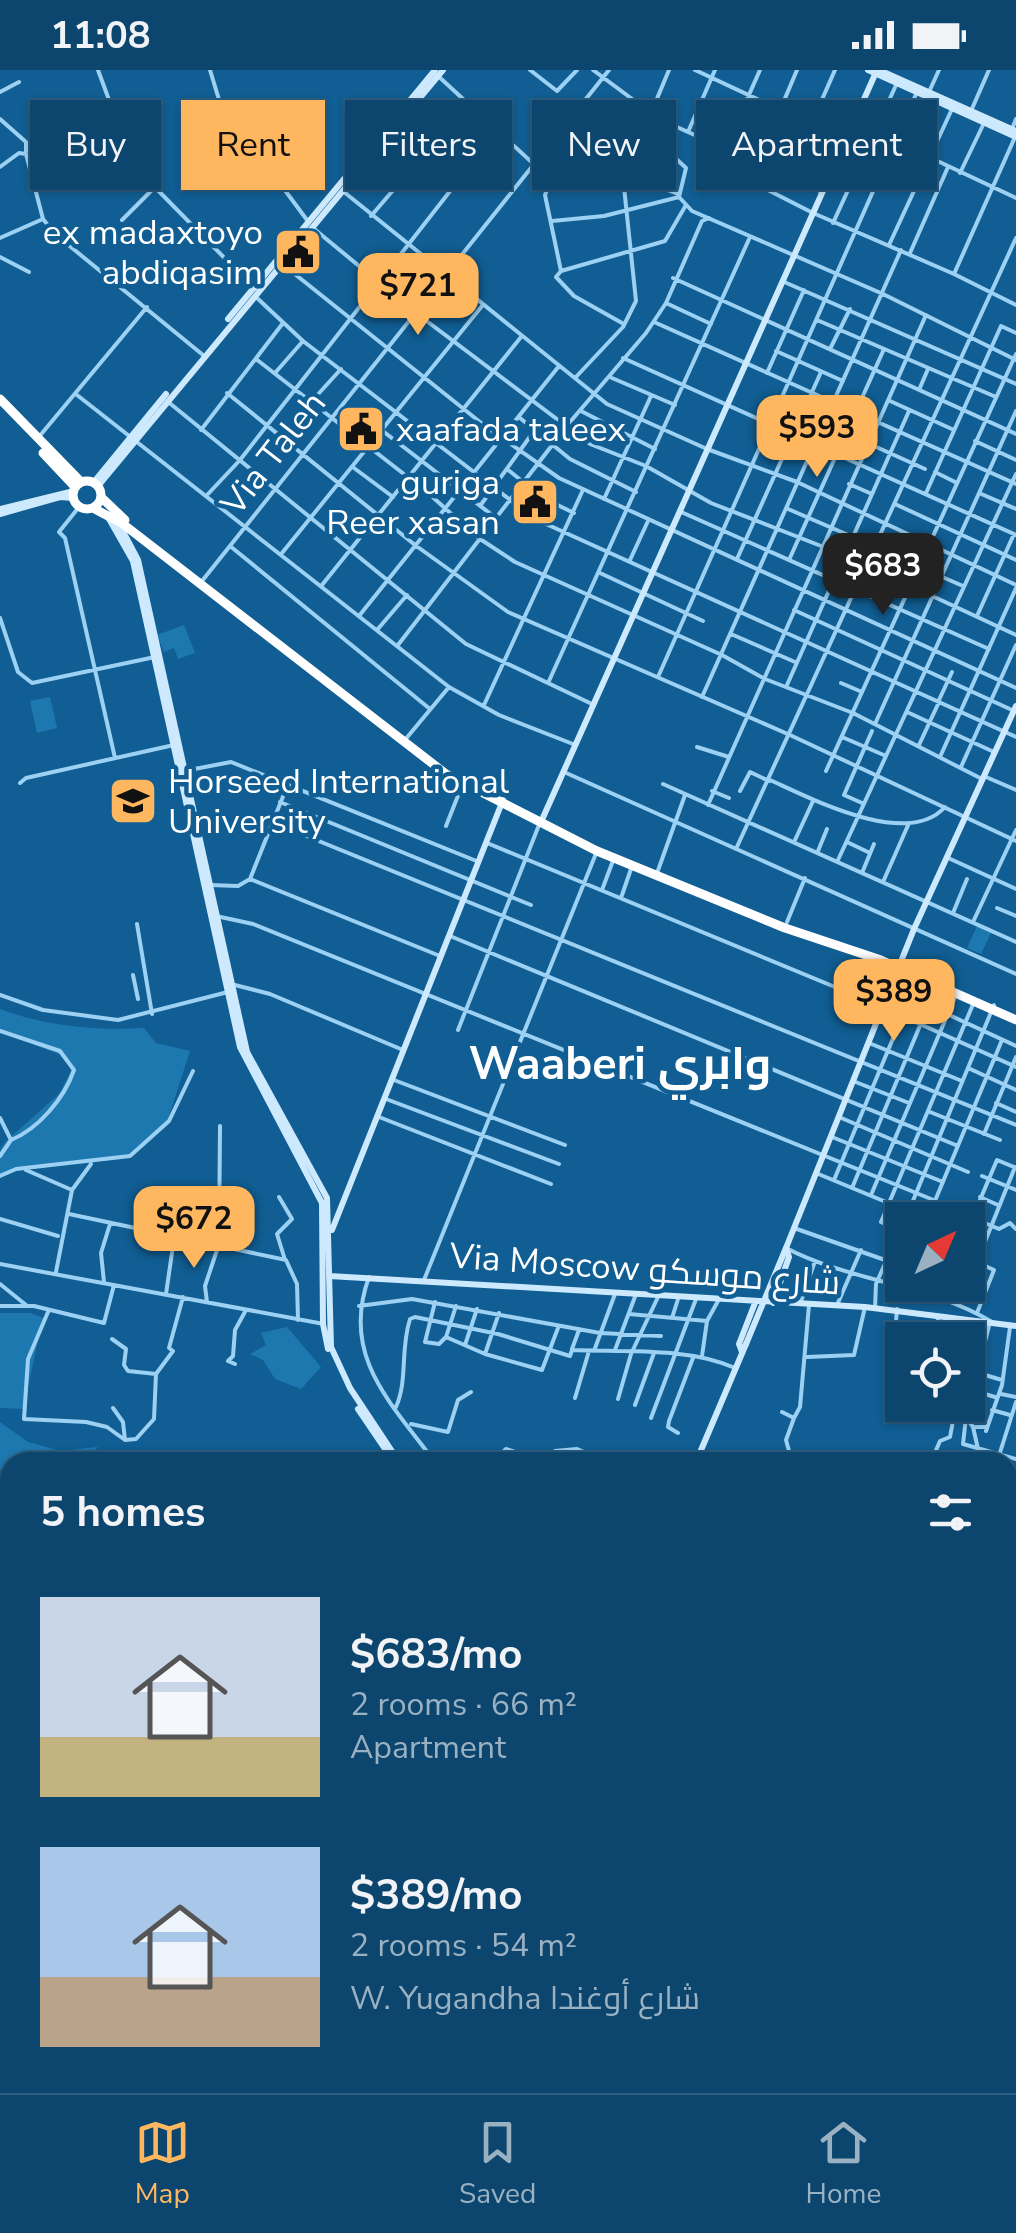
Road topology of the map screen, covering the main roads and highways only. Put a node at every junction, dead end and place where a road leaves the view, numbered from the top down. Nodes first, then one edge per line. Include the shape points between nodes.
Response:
1 (875, 71) edge
2 (437, 72) edge
3 (1015, 134) edge
4 (309, 224) junction
5 (0, 399) edge
6 (0, 408) edge
7 (96, 484) junction
8 (76, 493) junction
9 (100, 504) junction
10 (0, 512) edge
11 (116, 518) junction
12 (201, 583) junction
13 (1015, 710) edge
14 (404, 742) junction
15 (502, 801) junction
16 (542, 820) junction
17 (656, 874) junction
18 (900, 966) junction
19 (229, 988) junction
20 (993, 1007) junction
21 (1016, 1018) edge
22 (327, 1236) junction
23 (786, 1248) junction
24 (329, 1276) junction
25 (756, 1303) junction
26 (773, 1303) junction
27 (325, 1325) junction
28 (1013, 1326) edge
29 (744, 1349) junction
30 (390, 1452) edge
31 (700, 1452) edge

1 - 3 main road
1 - 3 main road
1 - 16 main road
2 - 4 main road
2 - 4 main road
4 - 7 main road
5 - 8 highway
6 - 8 highway
7 - 8 highway
7 - 9 highway
8 - 9 highway
8 - 10 main road
9 - 11 highway
9 - 12 highway
9 - 19 main road via 134,561
11 - 12 highway
11 - 19 main road via 138,560
12 - 14 highway
13 - 18 main road
14 - 15 highway
14 - 15 highway
15 - 16 highway
15 - 22 main road
16 - 17 highway
16 - 17 highway
17 - 18 highway
17 - 18 highway
18 - 20 highway
18 - 20 highway
18 - 23 main road
19 - 22 main road via 252,1062 323,1186 330,1209
20 - 21 highway
22 - 24 main road
22 - 27 main road
23 - 26 main road via 790,1257
23 - 29 main road, bridge
24 - 25 main road, Via Moscow شارع موسكو
24 - 27 main road
25 - 26 main road, Via Moscow شارع موسكو
25 - 29 main road via 738,1344
26 - 28 main road, Via Moscow شارع موسكو via 978,1316
27 - 30 main road via 338,1374
29 - 31 main road

